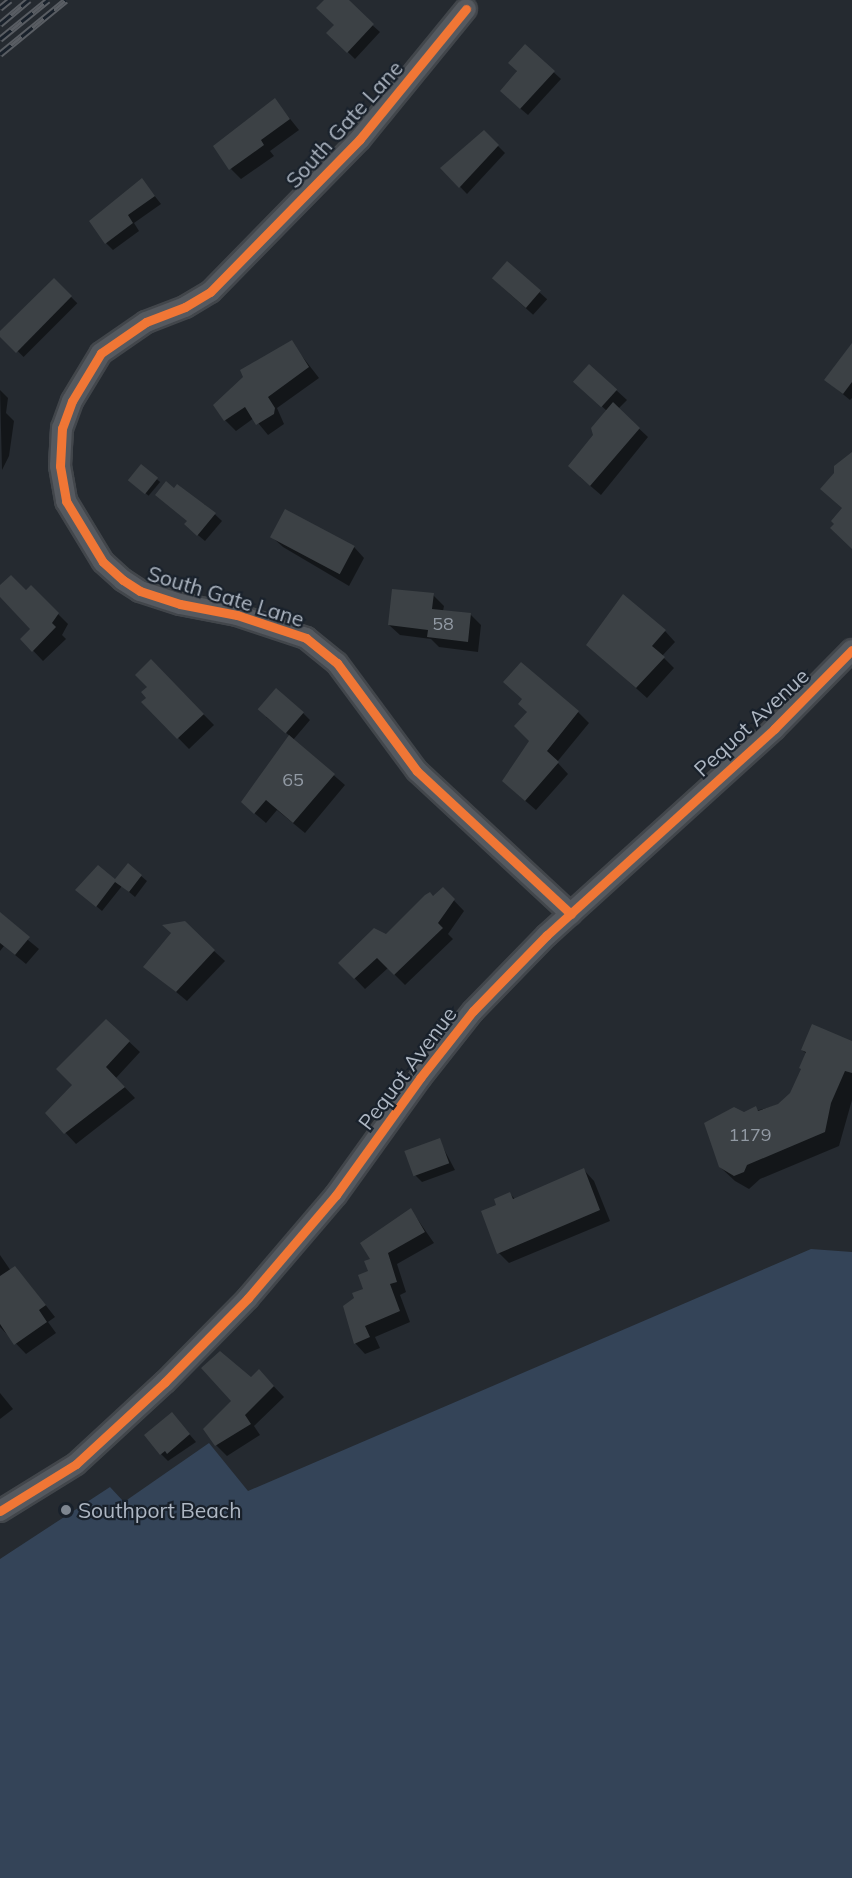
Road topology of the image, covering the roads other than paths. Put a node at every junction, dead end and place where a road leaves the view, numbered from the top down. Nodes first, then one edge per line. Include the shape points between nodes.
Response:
1 (466, 9) dead end
2 (852, 650) edge
3 (571, 914) junction
4 (0, 1512) edge

1 - 3 street, South Gate Lane via 360,139 225,278 185,308 146,322 101,352 62,428 60,466 66,501 103,562 123,580 140,591 180,604 237,615 306,638 337,663 417,771
2 - 3 street, Pequot Avenue via 774,729
3 - 4 street, Pequot Avenue via 473,1011 336,1195 248,1298 116,1430 76,1464

